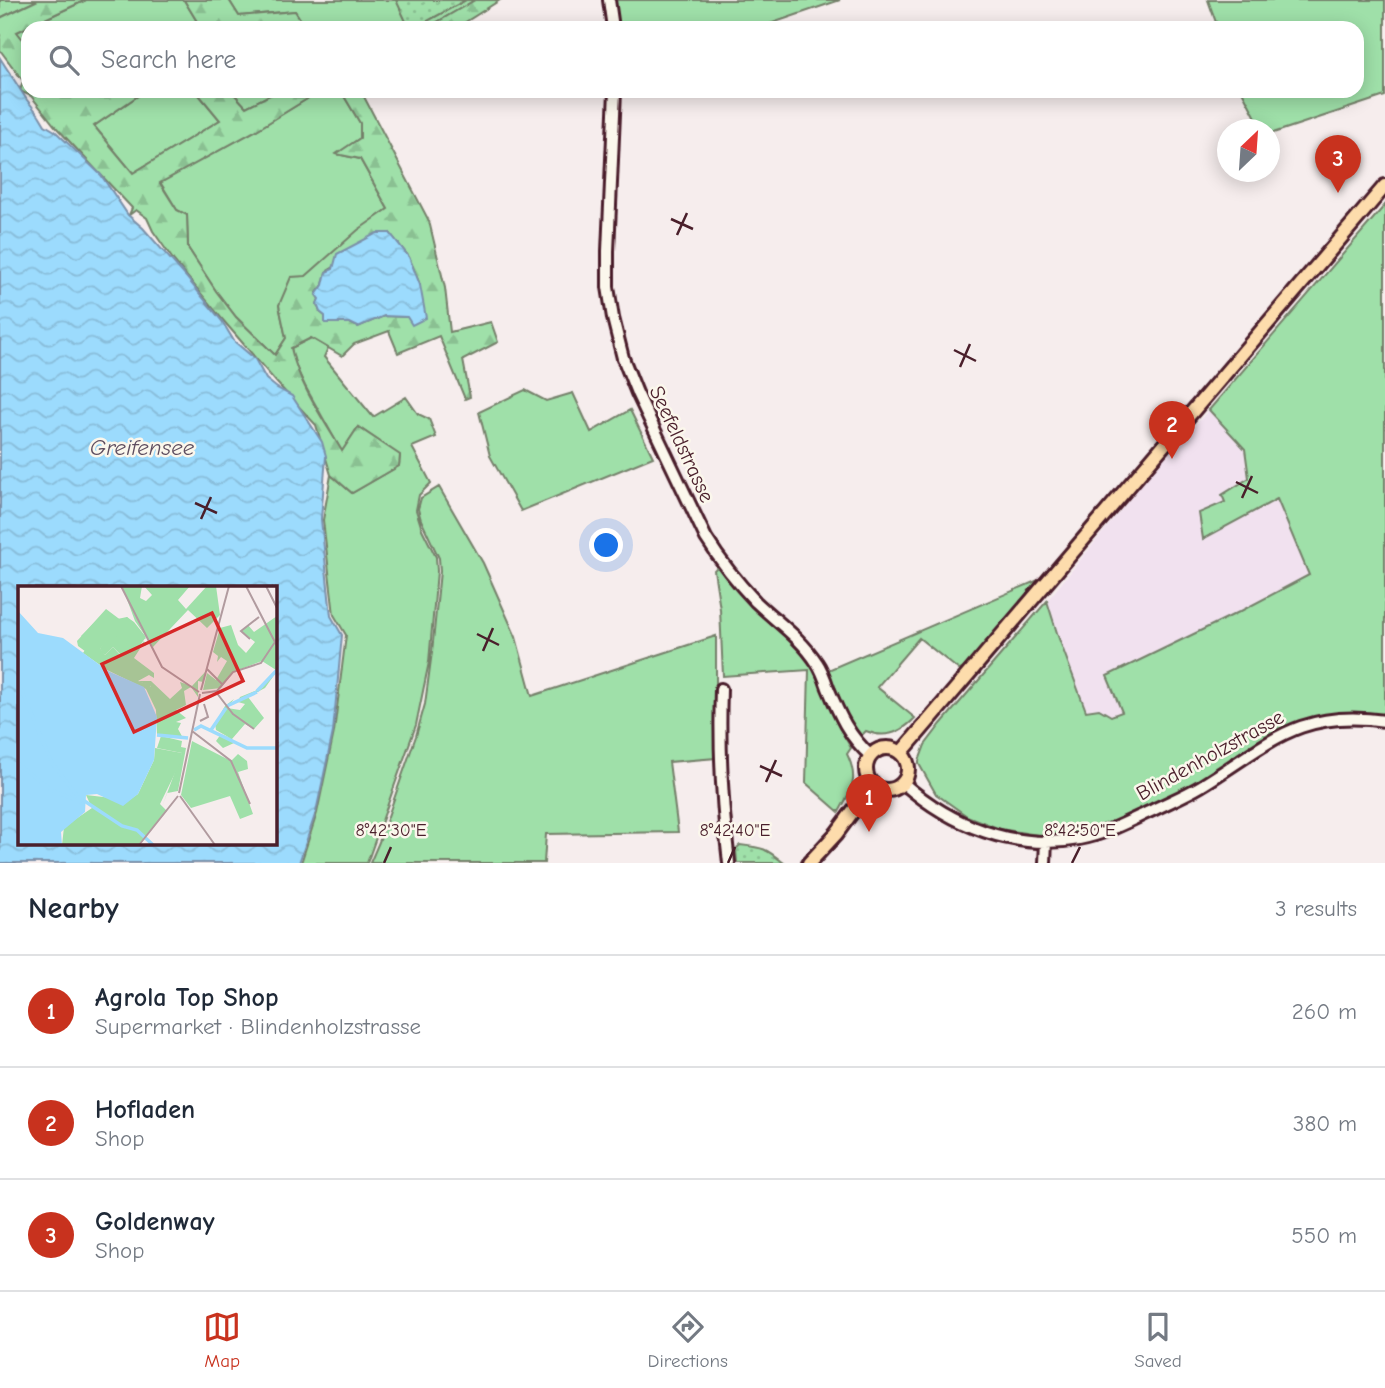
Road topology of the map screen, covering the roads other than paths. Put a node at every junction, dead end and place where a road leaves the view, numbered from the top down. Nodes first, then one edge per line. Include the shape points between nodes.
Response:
1 (609, 0) edge
2 (612, 21) edge
3 (615, 98) edge
4 (1385, 186) edge
5 (721, 690) dead end
6 (1385, 721) edge
7 (901, 753) junction
8 (871, 755) junction
9 (903, 783) junction
10 (873, 784) junction
11 (1046, 841) junction
12 (1044, 862) edge
13 (729, 863) edge
14 (809, 863) edge

1 - 2 street
3 - 8 street, Seefeldstrasse via 608,287 623,358 695,518 720,561 805,646 819,665 847,729
4 - 7 main road
5 - 13 street via 719,746
6 - 11 street, Blindenholzstrasse via 1347,718 1304,725 1268,741 1200,787 1115,829 1080,839
7 - 8 main road via 889,748
7 - 9 main road via 908,764
8 - 10 main road via 866,774
9 - 10 main road via 892,790
9 - 11 street, Blindenholzstrasse via 962,823 1016,840
10 - 14 main road
11 - 12 street

